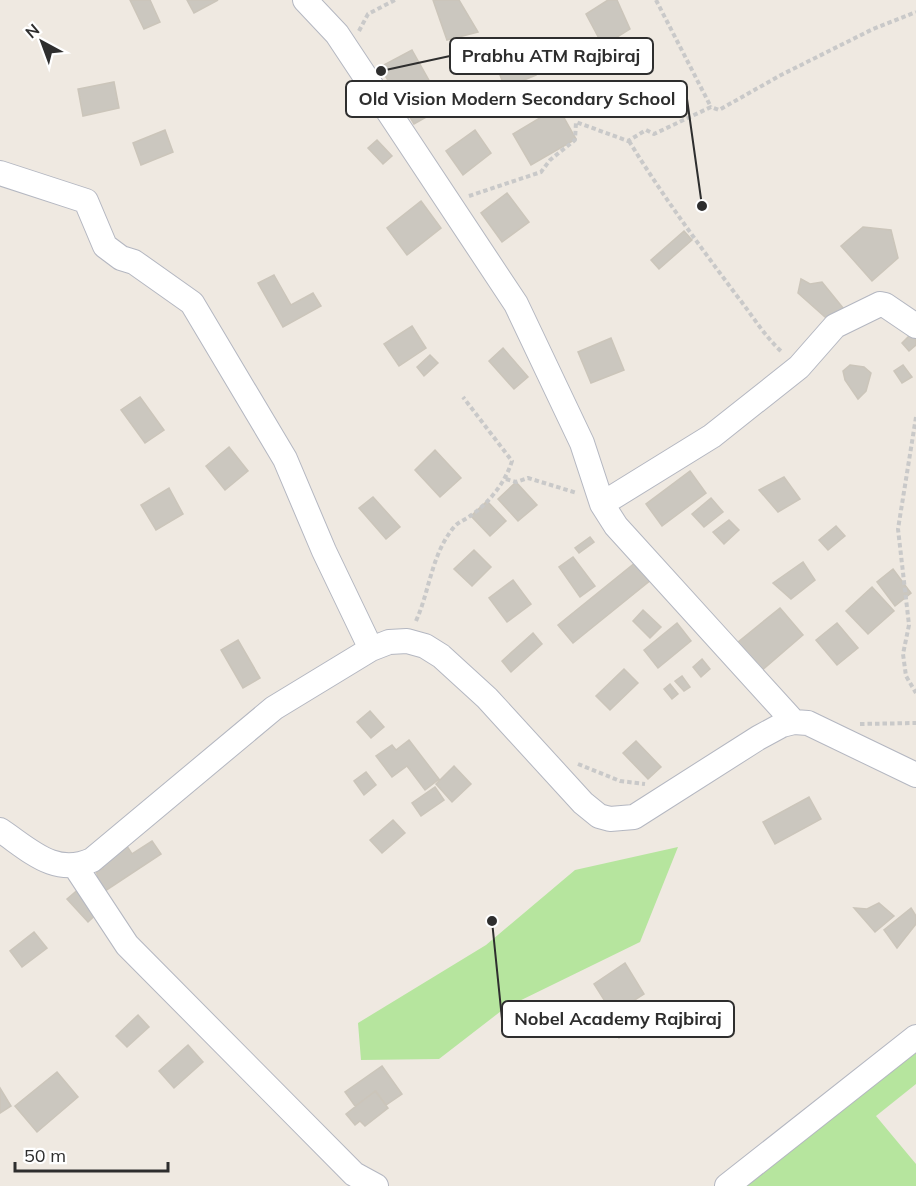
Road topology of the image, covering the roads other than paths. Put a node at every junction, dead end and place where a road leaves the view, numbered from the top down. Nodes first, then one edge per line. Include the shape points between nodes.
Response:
1 (305, 0) edge
2 (0, 173) edge
3 (916, 326) edge
4 (602, 504) junction
5 (371, 650) junction
6 (794, 722) junction
7 (916, 776) edge
8 (0, 830) edge
9 (75, 866) junction
10 (916, 1037) edge
11 (376, 1186) edge
12 (727, 1186) edge

1 - 4 street via 337,34 516,304 582,443
2 - 5 street via 86,201 105,246 192,303 285,459
3 - 4 street via 885,305 872,306 835,326 799,367 712,436
4 - 6 street via 616,526
5 - 6 street via 389,642 425,646 487,698 599,816 623,820 634,817 758,738
5 - 9 street via 274,708 92,860
6 - 7 street via 808,723
8 - 9 street via 50,863
9 - 11 street via 127,945 354,1174
10 - 12 street

